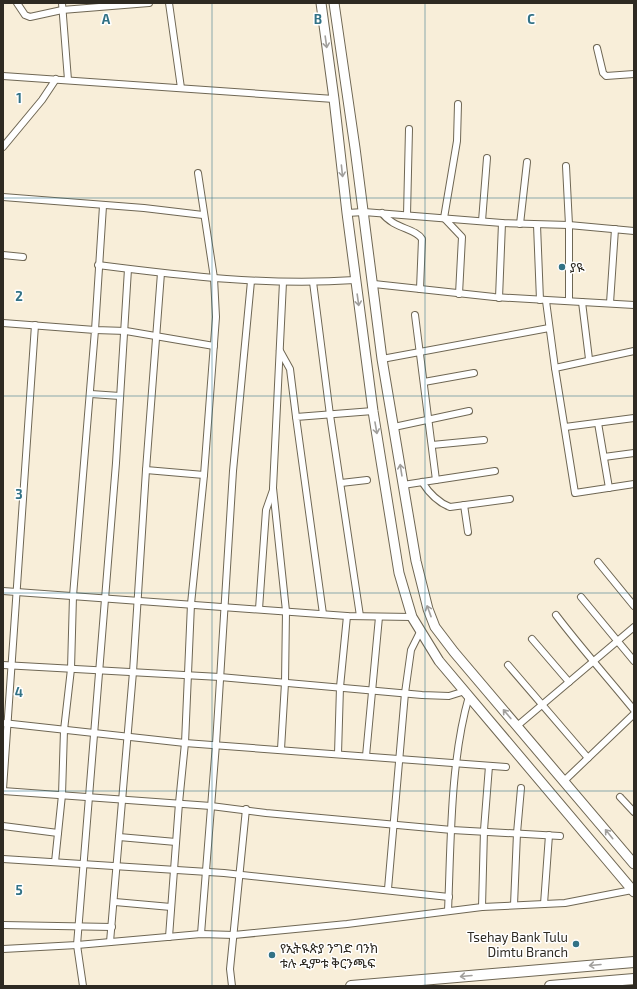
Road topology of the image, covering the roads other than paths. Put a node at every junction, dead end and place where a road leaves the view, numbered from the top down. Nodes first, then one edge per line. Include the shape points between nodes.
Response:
1 (17, 3) edge
2 (149, 3) edge
3 (169, 3) edge
4 (321, 3) edge
5 (334, 3) edge
6 (62, 6) edge
7 (597, 48) dead end
8 (634, 74) edge
9 (3, 76) edge
10 (56, 79) junction
11 (68, 80) junction
12 (180, 88) junction
13 (334, 99) junction
14 (458, 104) dead end
15 (409, 129) dead end
16 (3, 147) edge
17 (488, 158) dead end
18 (527, 162) dead end
19 (566, 166) dead end
20 (198, 173) dead end
21 (3, 197) edge
22 (103, 206) junction
23 (364, 212) junction
24 (347, 213) junction
25 (382, 213) junction
26 (203, 215) junction
27 (407, 215) junction
28 (444, 218) junction
29 (482, 221) junction
30 (502, 223) junction
31 (520, 224) junction
32 (536, 225) junction
33 (569, 225) junction
34 (615, 229) junction
35 (634, 231) edge
36 (3, 255) edge
37 (23, 256) dead end
38 (98, 265) junction
39 (128, 269) junction
40 (161, 273) junction
41 (214, 278) junction
42 (355, 280) junction
43 (251, 281) junction
44 (283, 282) junction
45 (314, 282) junction
46 (374, 284) junction
47 (420, 289) junction
48 (459, 294) junction
49 (499, 298) junction
50 (543, 300) junction
51 (569, 302) junction
52 (582, 302) junction
53 (610, 303) junction
54 (634, 305) edge
55 (415, 315) dead end
56 (3, 322) edge
57 (35, 325) junction
58 (549, 328) junction
59 (95, 330) junction
60 (126, 331) junction
61 (155, 336) junction
62 (214, 346) junction
63 (280, 350) junction
64 (420, 350) junction
65 (634, 351) edge
66 (382, 358) junction
67 (589, 360) junction
68 (555, 368) junction
69 (474, 373) dead end
70 (424, 382) junction
71 (91, 394) junction
72 (120, 396) junction
73 (373, 411) junction
74 (468, 411) dead end
75 (330, 415) junction
76 (296, 417) junction
77 (634, 418) edge
78 (429, 420) junction
79 (598, 423) junction
80 (565, 427) junction
81 (394, 428) junction
82 (484, 440) dead end
83 (432, 445) junction
84 (634, 453) edge
85 (604, 457) junction
86 (146, 470) junction
87 (495, 471) dead end
88 (204, 475) junction
89 (367, 480) dead end
90 (436, 480) junction
91 (422, 482) junction
92 (341, 483) junction
93 (403, 484) junction
94 (634, 484) edge
95 (273, 488) junction
96 (609, 488) junction
97 (510, 499) dead end
98 (464, 505) junction
99 (468, 532) dead end
100 (598, 562) dead end
101 (3, 591) edge
102 (16, 592) junction
103 (73, 596) junction
104 (581, 597) dead end
105 (105, 598) junction
106 (139, 601) junction
107 (191, 604) junction
108 (634, 606) edge
109 (224, 607) junction
110 (259, 609) junction
111 (286, 611) junction
112 (323, 614) junction
113 (556, 615) dead end
114 (347, 616) junction
115 (360, 616) junction
116 (379, 617) junction
117 (412, 617) junction
118 (634, 627) edge
119 (420, 632) junction
120 (532, 639) dead end
121 (617, 641) junction
122 (634, 661) edge
123 (593, 663) junction
124 (3, 665) edge
125 (11, 665) junction
126 (508, 665) dead end
127 (71, 669) junction
128 (100, 671) junction
129 (133, 672) junction
130 (188, 676) junction
131 (220, 677) junction
132 (569, 682) junction
133 (285, 683) junction
134 (340, 687) junction
135 (374, 690) junction
136 (405, 693) junction
137 (467, 694) junction
138 (543, 705) junction
139 (634, 710) edge
140 (634, 714) edge
141 (5, 723) edge
142 (517, 726) junction
143 (64, 730) junction
144 (95, 733) junction
145 (128, 736) junction
146 (185, 743) junction
147 (216, 744) junction
148 (282, 749) junction
149 (338, 754) junction
150 (366, 756) junction
151 (588, 758) junction
152 (400, 759) junction
153 (457, 763) junction
154 (489, 766) junction
155 (506, 767) dead end
156 (564, 781) junction
157 (522, 788) dead end
158 (3, 790) edge
159 (62, 795) junction
160 (90, 797) junction
161 (620, 797) dead end
162 (122, 799) junction
163 (179, 803) junction
164 (211, 806) junction
165 (246, 809) junction
166 (634, 812) edge
167 (395, 824) junction
168 (3, 826) edge
169 (452, 830) junction
170 (484, 830) junction
171 (58, 833) junction
172 (517, 833) junction
173 (549, 835) junction
174 (560, 836) dead end
175 (119, 837) junction
176 (176, 842) junction
177 (3, 859) edge
178 (55, 862) junction
179 (85, 864) junction
180 (634, 864) edge
181 (116, 865) junction
182 (174, 870) junction
183 (207, 872) junction
184 (240, 875) junction
185 (388, 889) junction
186 (633, 891) edge
187 (449, 897) junction
188 (115, 902) junction
189 (514, 904) junction
190 (544, 904) junction
191 (171, 907) junction
192 (482, 907) junction
193 (448, 911) junction
194 (3, 925) edge
195 (80, 927) junction
196 (112, 927) junction
197 (201, 934) junction
198 (234, 936) junction
199 (169, 937) junction
200 (110, 942) junction
201 (77, 945) junction
202 (3, 949) edge
203 (634, 962) edge
204 (634, 979) edge
205 (84, 986) edge
206 (232, 986) edge
207 (351, 986) edge
208 (550, 986) edge

1 - 6 street via 25,15 30,17
2 - 6 street
3 - 12 street
4 -> 13 main road
5 - 23 main road
6 - 11 street
7 - 8 street via 606,76
9 - 10 street
10 - 11 street
10 - 16 street
11 - 12 street
12 - 13 street
13 -> 24 main road
14 - 28 street via 457,141
15 - 27 street
17 - 29 street
18 - 31 street
19 - 33 street
20 - 26 street
21 - 22 street
22 - 26 street
22 - 38 street
23 - 24 street
23 - 25 street
23 - 46 main road
24 - 42 main road
25 - 27 street
25 - 47 street via 392,224 417,234 422,239
26 - 41 street
27 - 28 street
28 - 29 street
28 - 48 street via 462,237
29 - 30 street
30 - 31 street
30 - 49 street
31 - 32 street
32 - 33 street
32 - 50 street
33 - 34 street
33 - 51 street
34 - 35 street
34 - 53 street
36 - 37 street
38 - 39 street
38 - 59 street
39 - 40 street
39 - 60 street
40 - 41 street
40 - 61 street
41 - 43 street
41 - 62 street
42 - 45 street
42 -> 73 main road
43 - 44 street
43 - 109 street via 233,471
44 - 45 street
44 - 63 street
45 - 75 street
46 - 47 street
46 - 66 main road
47 - 48 street
48 - 49 street
49 - 50 street
50 - 51 street
50 - 58 street
51 - 52 street
52 - 53 street
52 - 67 street
53 - 54 street
55 - 64 street
56 - 57 street
57 - 59 street
57 - 102 street
58 - 64 street
58 - 68 street
59 - 60 street
59 - 71 street
60 - 61 street
60 - 72 street
61 - 62 street
61 - 86 street
62 - 88 street
63 - 76 street via 290,369
63 - 95 street
64 - 66 street
64 - 70 street
65 - 67 street
66 - 81 main road
67 - 68 street
68 - 80 street
69 - 70 street
70 - 78 street
71 - 72 street
71 - 103 street
72 - 105 street
73 - 75 street
73 -> 117 main road via 399,573
74 - 78 street
75 - 76 street
75 - 92 street
76 - 112 street
77 - 79 street
78 - 81 street
78 - 83 street
79 - 80 street
79 - 85 street
80 - 96 street via 575,493
93 -> 81 main road
82 - 83 street
83 - 90 street
84 - 85 street
85 - 96 street
86 - 88 street
86 - 106 street
87 - 90 street
88 - 107 street
89 - 92 street
90 - 91 street
91 - 93 street
91 - 98 street via 429,493 442,503 450,507
92 - 115 street
142 -> 93 main road via 435,627 416,561
94 - 96 street
95 - 110 street via 266,510
95 - 111 street
97 - 98 street
98 - 99 street
100 - 108 street
101 - 102 street
102 - 103 street
102 - 125 street
103 - 105 street
103 - 127 street
104 - 121 street
105 - 106 street
105 - 128 street
106 - 107 street
106 - 129 street
107 - 109 street
107 - 130 street
109 - 110 street
109 - 131 street
110 - 111 street
111 - 112 street
111 - 133 street
112 - 114 street
113 - 123 street
114 - 115 street
114 - 134 street
115 - 116 street
116 - 117 street
116 - 135 street
117 - 119 main road
118 - 121 street
119 - 136 street via 411,650
119 - 137 main road
120 - 132 street
121 - 122 street
121 - 123 street
123 - 132 street
123 - 139 street
124 - 125 street
125 - 127 street
125 - 141 street
126 - 138 street
127 - 128 street
127 - 143 street
128 - 129 street
128 - 144 street
129 - 130 street
129 - 145 street
130 - 131 street
130 - 146 street
131 - 133 street
131 - 147 street
132 - 138 street
133 - 134 street
133 - 148 street
134 - 135 street
134 - 149 street
135 - 136 street
135 - 150 street
136 - 137 street via 449,696
136 - 152 street
137 - 153 street
137 - 186 main road
138 - 142 street
138 - 151 street
140 - 151 street
141 - 143 street
141 - 158 street
142 - 156 main road
143 - 144 street
143 - 159 street
144 - 145 street
144 - 160 street
145 - 146 street
145 - 162 street
146 - 147 street
146 - 163 street
147 - 148 street
147 - 164 street
148 - 149 street
149 - 150 street
150 - 152 street
151 - 156 street
152 - 153 street
152 - 167 street
153 - 154 street
153 - 169 street
154 - 155 street
154 - 170 street
180 -> 156 main road
157 - 172 street
158 - 159 street
159 - 160 street
159 - 171 street
160 - 162 street
160 - 179 street
161 - 166 street
162 - 163 street
162 - 175 street
163 - 164 street
163 - 176 street
164 - 165 street
164 - 183 street
165 - 167 street
165 - 184 street
167 - 169 street
167 - 185 street
168 - 171 street
169 - 170 street
169 - 187 street
170 - 172 street
170 - 192 street
171 - 178 street
172 - 173 street
172 - 189 street
173 - 174 street
173 - 190 street
175 - 176 street
175 - 181 street
176 - 182 street
177 - 178 street
178 - 179 street
179 - 181 street
179 - 195 street
181 - 182 street
181 - 188 street
182 - 183 street
182 - 191 street
183 - 184 street
183 - 197 street
184 - 185 street
184 - 198 street
185 - 187 street
186 - 190 street
187 - 193 street
188 - 191 street
188 - 196 street
189 - 190 street
189 - 192 street
191 - 199 street
192 - 193 street
193 - 198 street
194 - 195 street
195 - 196 street
195 - 201 street
196 - 200 street
197 - 198 street
197 - 199 street
198 - 206 street via 230,969
199 - 200 street
200 - 201 street
201 - 202 street
201 - 205 street
203 -> 207 main road
204 - 208 main road

